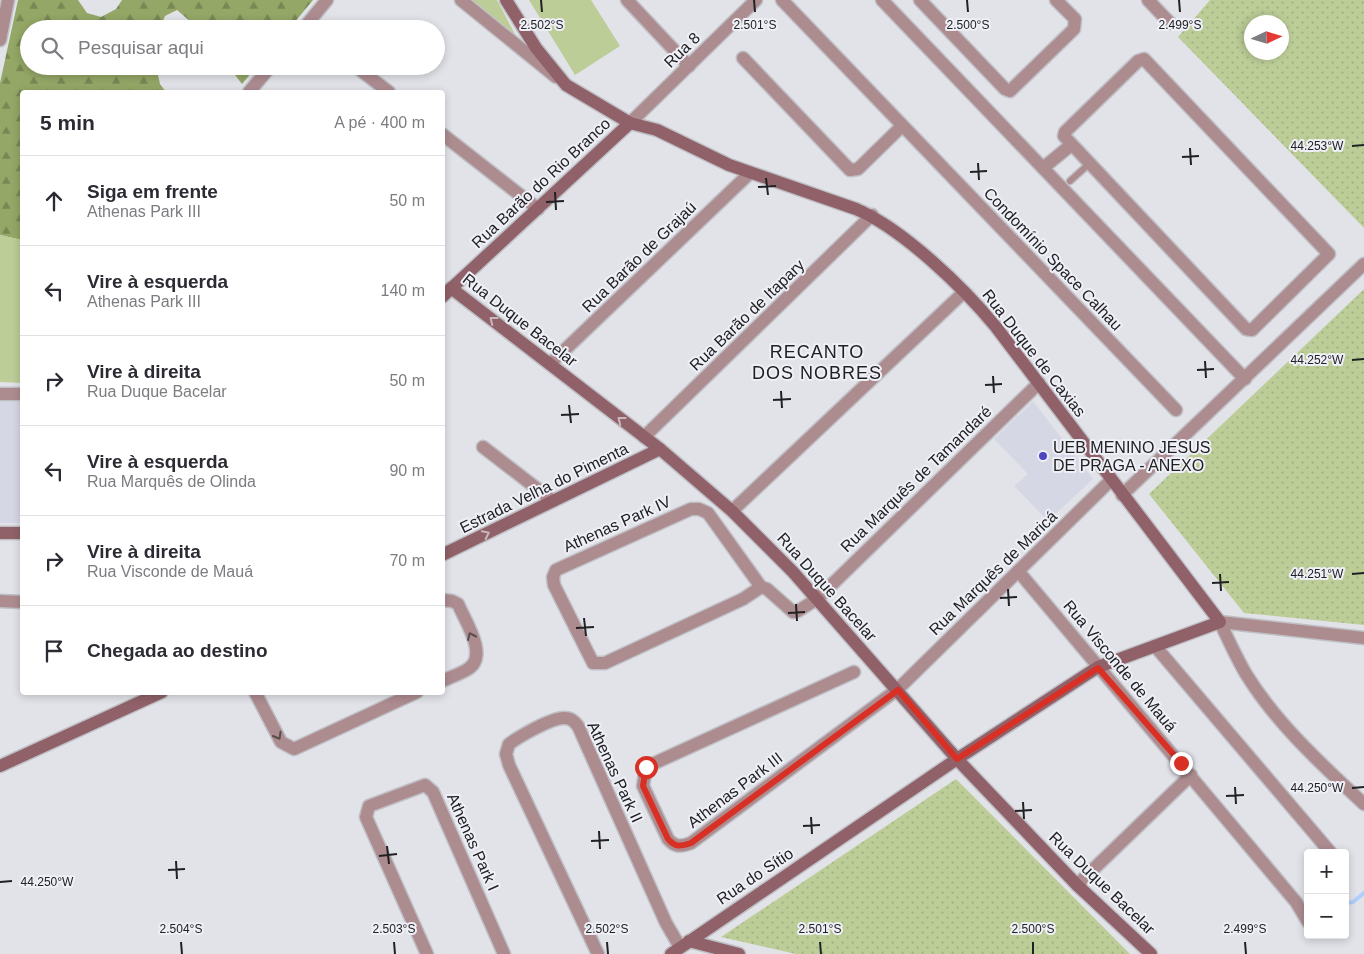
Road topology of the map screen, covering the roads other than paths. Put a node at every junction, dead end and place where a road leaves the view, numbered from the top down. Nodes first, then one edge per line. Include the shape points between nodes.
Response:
1 (8, 0) edge
2 (327, 0) edge
3 (461, 0) edge
4 (506, 0) edge
5 (627, 0) edge
6 (782, 0) edge
7 (882, 0) edge
8 (920, 0) edge
9 (1056, 0) edge
10 (1148, 0) edge
11 (752, 1) edge
12 (311, 20) edge
13 (1170, 23) dead end
14 (0, 40) edge
15 (743, 58) dead end
16 (689, 66) junction
17 (263, 75) edge
18 (367, 75) edge
19 (566, 86) junction
20 (251, 90) edge
21 (386, 90) edge
22 (630, 123) junction
23 (902, 126) junction
24 (445, 136) edge
25 (1071, 145) junction
26 (1089, 164) junction
27 (1043, 168) junction
28 (750, 173) junction
29 (1066, 184) junction
30 (538, 209) junction
31 (872, 216) junction
32 (1364, 264) edge
33 (445, 288) edge
34 (964, 292) junction
35 (550, 364) junction
36 (1245, 379) junction
37 (1039, 383) junction
38 (0, 394) edge
39 (20, 394) edge
40 (1176, 410) dead end
41 (644, 437) junction
42 (483, 447) dead end
43 (660, 449) junction
44 (1111, 480) junction
45 (1122, 495) junction
46 (553, 502) junction
47 (732, 511) junction
48 (0, 532) edge
49 (20, 533) edge
50 (445, 554) edge
51 (1019, 572) junction
52 (761, 588) junction
53 (817, 599) junction
54 (445, 600) edge
55 (0, 601) edge
56 (20, 602) edge
57 (1220, 622) junction
58 (1364, 638) edge
59 (1155, 646) junction
60 (1098, 668) junction
61 (854, 672) dead end
62 (445, 680) edge
63 (898, 690) junction
64 (155, 695) edge
65 (256, 695) edge
66 (410, 695) edge
67 (957, 759) junction
68 (0, 766) edge
69 (1191, 775) junction
70 (1364, 804) edge
71 (1328, 849) edge
72 (1078, 885) junction
73 (1304, 915) edge
74 (680, 947) edge
75 (427, 954) edge
76 (504, 954) edge
77 (598, 954) edge
78 (739, 954) edge
79 (1151, 954) edge

1 - 14 street
2 - 12 street
3 - 19 street, Rua Duque de Caxias
4 - 19 main road via 536,48
5 - 16 street
6 - 23 street, Condomínio Space Calhau
7 - 27 street
8 - 9 street via 1010,91 1074,29 1075,19
10 - 13 street
11 - 16 street, Rua 8
15 - 23 street via 850,170 858,169
16 - 22 street, Rua 8
17 - 20 street
18 - 21 street
19 - 22 main road, Rua Duque de Caxias
22 - 28 main road, Rua Duque de Caxias via 663,133
22 - 30 main road, Rua Barão do Rio Branco
23 - 40 street, Condomínio Space Calhau
24 - 30 street
25 - 26 street
25 - 26 street via 1065,138 1065,132 1138,61 1144,59 1329,255 1254,329 1248,330
25 - 27 street
26 - 29 lane
27 - 29 street
28 - 31 main road, Rua Duque de Caxias
28 - 35 street, Rua Barão de Grajaú
29 - 36 street
30 - 33 main road, Rua Barão do Rio Branco
31 - 34 main road, Rua Duque de Caxias via 904,238
31 - 41 street, Rua Barão de Itapary
32 - 36 street
35 -> 33 main road, Rua Duque Bacelar
34 - 37 main road, Rua Duque de Caxias
34 - 47 street
41 -> 35 main road, Rua Duque Bacelar
36 - 45 street
37 - 44 main road, Rua Duque de Caxias
37 - 53 street, Rua Marquês de Tamandaré
38 - 39 street
41 - 43 main road, Rua Duque Bacelar
42 - 46 street
43 - 46 main road, Estrada Velha do Pimenta
43 - 47 main road, Rua Duque Bacelar
44 - 45 main road, Rua Duque de Caxias
44 - 51 street, Rua Marquês de Maricá
45 - 57 main road, Rua Duque de Caxias
50 -> 46 main road, Estrada Velha do Pimenta
47 - 53 main road, Rua Duque Bacelar
48 - 49 main road
51 - 60 street, Rua Visconde de Mauá
51 - 63 street, Rua Marquês de Maricá
52 - 52 street, Athenas Park IV via 708,513 699,509 680,513 562,566 553,577 588,658 592,663 600,664
52 - 53 street, Athenas Park IV via 767,589 793,612
53 - 63 main road, Rua Duque Bacelar
62 -> 54 street via 469,669 477,649 458,604
55 - 56 street
57 - 58 street
57 - 59 main road, Rua do Sítio
57 - 70 street, Rua Duque de Caxias via 1246,674 1277,714 1327,770
59 - 60 main road, Rua do Sítio
59 - 71 street
60 - 67 main road, Rua do Sítio
60 - 69 street, Rua Visconde de Mauá
61 - 63 street, Athenas Park III via 646,767 643,786 673,845 682,847 691,843
63 - 67 main road, Rua Duque Bacelar
64 - 68 main road
65 -> 66 street via 280,742 294,748
67 - 72 main road, Rua Duque Bacelar
67 - 74 main road, Rua do Sítio
69 - 72 street
69 - 73 street, Rua Visconde de Mauá
72 - 79 main road, Rua Duque Bacelar
74 - 77 street, Athenas Park II via 666,923 578,726 565,718 515,739 509,744 506,754
74 - 78 main road
75 - 76 street, Athenas Park I via 366,817 369,806 425,785 433,792

